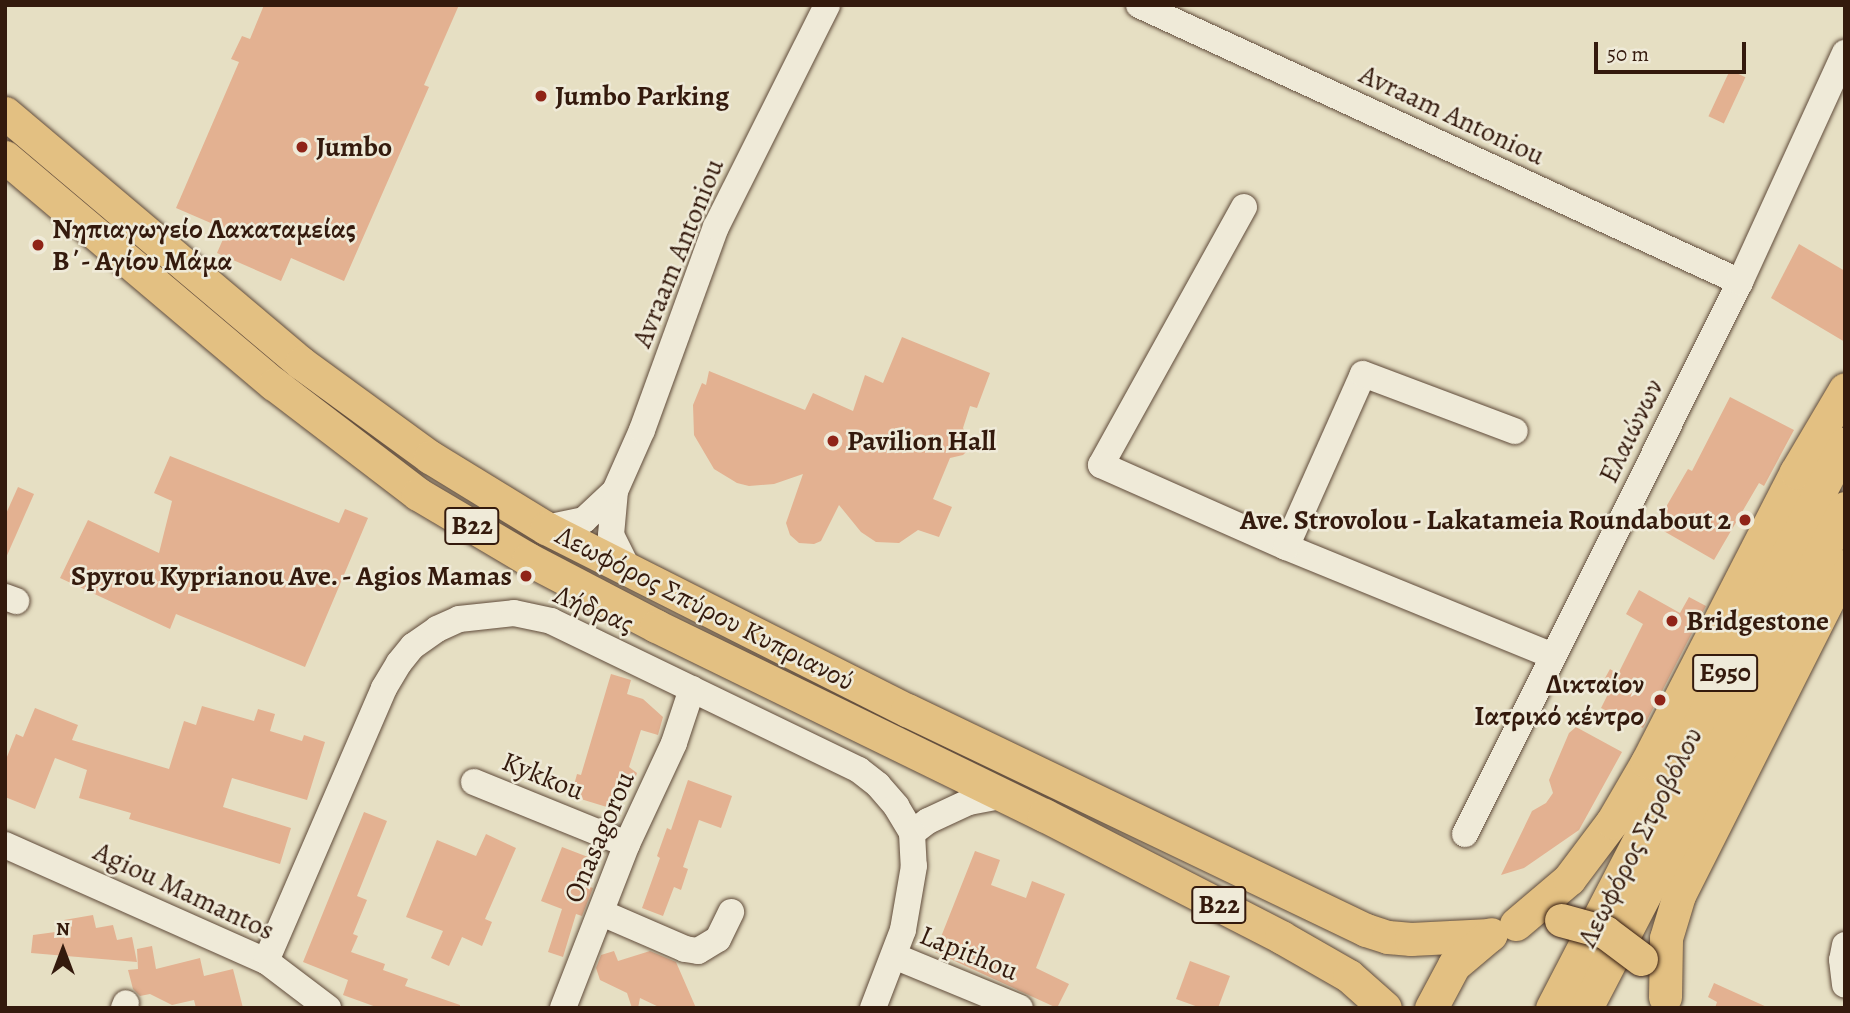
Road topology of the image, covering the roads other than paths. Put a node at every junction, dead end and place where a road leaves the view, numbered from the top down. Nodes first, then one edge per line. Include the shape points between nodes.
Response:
1 (827, 5) edge
2 (1139, 5) edge
3 (1845, 53) edge
4 (5, 113) edge
5 (5, 157) edge
6 (1244, 207) dead end
7 (1740, 282) junction
8 (1845, 389) edge
9 (1515, 431) dead end
10 (1845, 443) edge
11 (615, 491) junction
12 (1845, 508) edge
13 (546, 528) junction
14 (1286, 547) junction
15 (1845, 566) edge
16 (630, 573) junction
17 (1553, 656) junction
18 (692, 689) junction
19 (474, 782) dead end
20 (1004, 795) junction
21 (912, 833) junction
22 (1465, 834) dead end
23 (627, 844) junction
24 (5, 845) edge
25 (731, 912) dead end
26 (602, 913) junction
27 (1503, 929) junction
28 (1845, 945) edge
29 (894, 956) junction
30 (266, 961) junction
31 (1845, 985) edge
32 (1667, 1002) edge
33 (328, 1008) edge
34 (563, 1008) edge
35 (873, 1008) edge
36 (1020, 1008) edge
37 (1385, 1008) edge
38 (1431, 1008) edge
39 (1552, 1008) edge
40 (1586, 1008) edge

1 - 11 street, Avraam Antoniou via 716,228
2 - 7 street, Avraam Antoniou
3 - 7 street, Ελαιώνων
4 - 13 main road, Λεωφόρος Σπύρου Κυπριανού / B22 via 301,363 430,457
5 - 20 main road, Λεωφόρος Σπύρου Κυπριανού / B22 via 274,384 418,494 656,626
6 - 14 street via 1101,465
7 - 17 street, Ελαιώνων
8 - 27 main road, E950 via 1796,472 1612,822 1569,879
9 - 14 street via 1363,374
10 - 39 main road, Λεωφόρος Στροβόλου / E950
11 - 13 street via 584,520
11 - 16 street via 611,536
12 - 40 main road, Λεωφόρος Στροβόλου / E950
13 - 16 main road, Λεωφόρος Σπύρου Κυπριανού / B22
14 - 17 street
15 - 32 main road, E950 via 1679,895 1666,939
16 - 27 main road, Λεωφόρος Σπύρου Κυπριανού / B22 via 1366,930 1411,939
17 - 22 street, Ελαιώνων
18 - 21 street, Λήδρας via 859,770 896,806
18 - 23 street, Onasagorou via 674,743
18 - 30 street, Λήδρας via 551,621 514,613 486,614 437,629 413,646 384,688
19 - 23 street, Kykkou
20 - 21 street via 963,805
20 - 37 main road, Λεωφόρος Σπύρου Κυπριανού / B22 via 1281,937 1349,976
21 - 29 street, Λήδρας via 914,866
23 - 26 street, Onasagorou
24 - 30 street, Agiou Mamantos
25 - 26 street via 718,939 698,951
26 - 34 street, Onasagorou
27 - 32 main road, Λεωφόρος Σπύρου Κυπριανού, bridge via 1561,920 1605,932 1641,959
27 - 38 main road via 1454,965
28 - 31 street
29 - 35 street, Λήδρας
29 - 36 street, Lapithou
30 - 33 street, Agiou Mamantos

